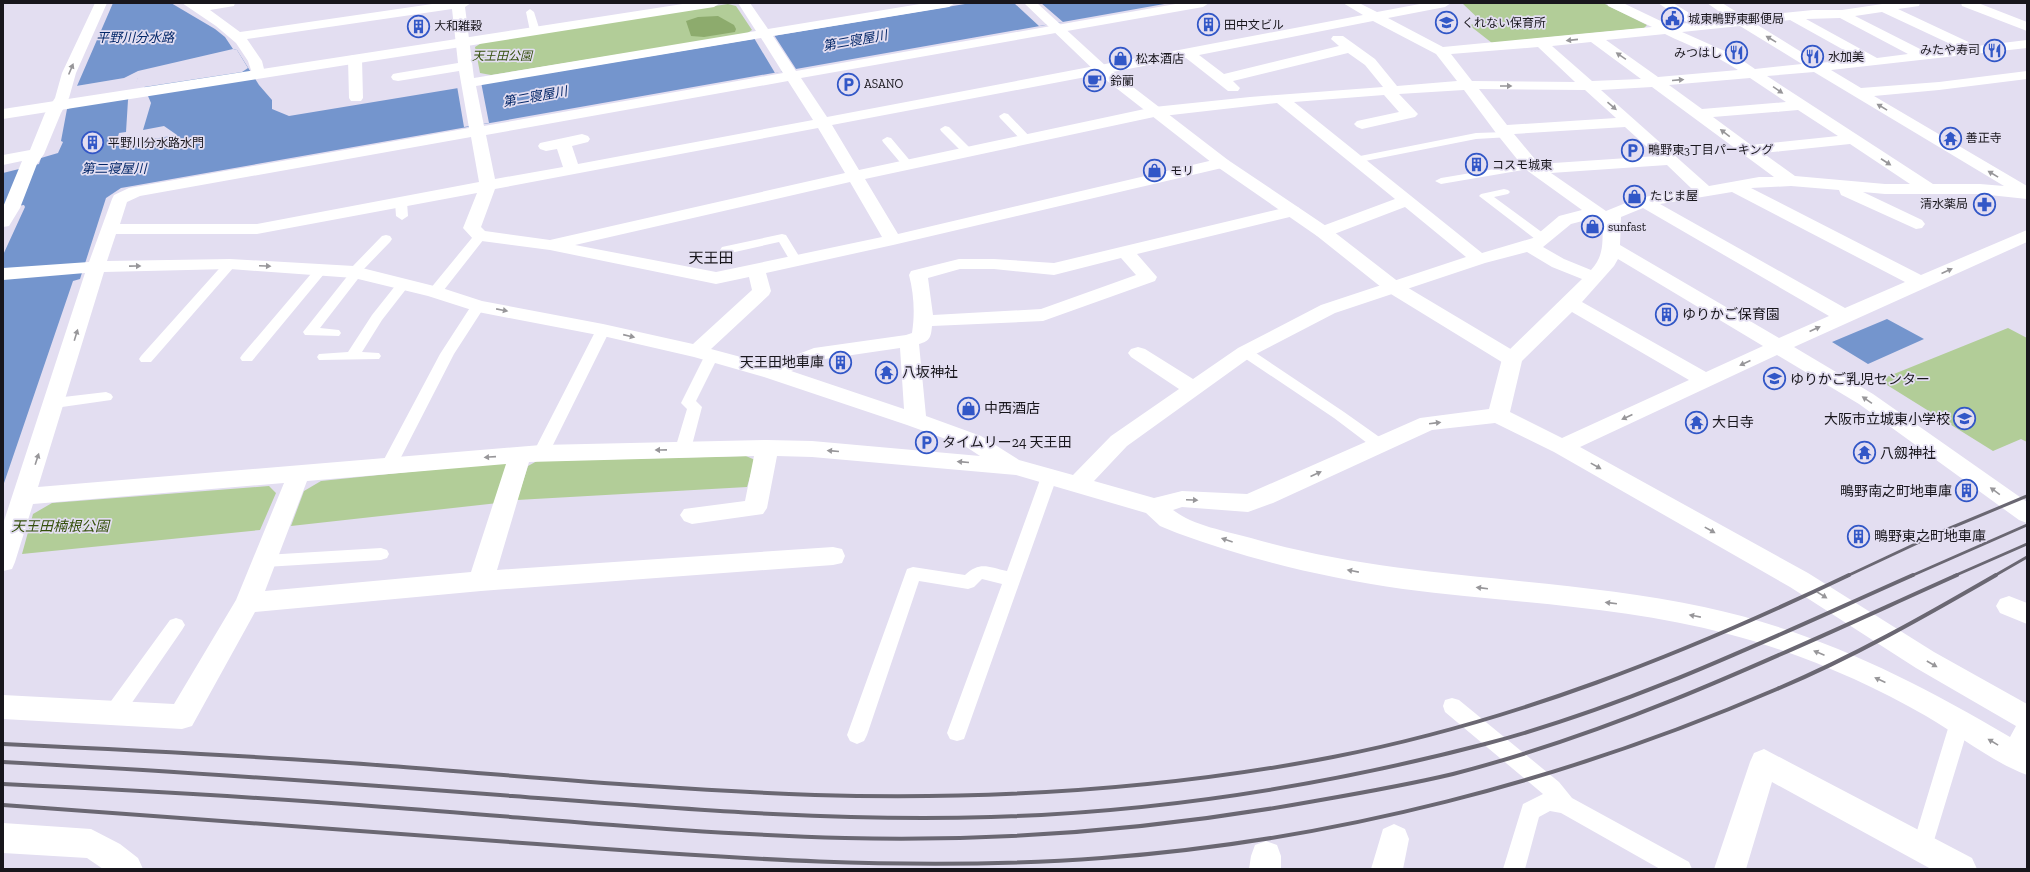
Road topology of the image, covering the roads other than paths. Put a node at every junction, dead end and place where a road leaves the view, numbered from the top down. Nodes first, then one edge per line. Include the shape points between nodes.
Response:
1 (101, 3) edge
2 (229, 3) edge
3 (460, 3) edge
4 (714, 3) edge
5 (744, 3) edge
6 (949, 3) edge
7 (1030, 3) edge
8 (1203, 3) edge
9 (1348, 3) edge
10 (1445, 3) edge
11 (1613, 3) edge
12 (1664, 3) edge
13 (1713, 3) edge
14 (1790, 3) edge
15 (1914, 3) edge
16 (1967, 3) edge
17 (192, 5) edge
18 (1885, 8) junction
19 (530, 12) dead end
20 (1813, 14) junction
21 (1842, 14) junction
22 (1374, 17) junction
23 (1793, 17) junction
24 (1743, 22) junction
25 (1056, 26) junction
26 (1702, 26) junction
27 (1320, 27) junction
28 (2027, 27) edge
29 (1666, 30) junction
30 (535, 31) junction
31 (764, 35) junction
32 (238, 36) junction
33 (1593, 37) junction
34 (461, 41) junction
35 (1541, 43) junction
36 (2026, 45) edge
37 (1350, 48) junction
38 (1976, 50) junction
39 (1441, 51) junction
40 (1188, 53) junction
41 (1923, 56) junction
42 (355, 58) junction
43 (1876, 62) junction
44 (466, 66) junction
45 (1818, 67) junction
46 (1102, 70) junction
47 (789, 73) junction
48 (1752, 73) junction
49 (258, 74) junction
50 (2027, 74) edge
51 (398, 77) dead end
52 (1222, 79) junction
53 (1655, 82) junction
54 (470, 83) junction
55 (1467, 85) junction
56 (1589, 86) junction
57 (1390, 90) junction
58 (1858, 93) junction
59 (356, 98) dead end
60 (1281, 99) junction
61 (1250, 101) junction
62 (61, 105) junction
63 (1800, 105) junction
64 (1154, 112) junction
65 (3, 114) edge
66 (1699, 114) junction
67 (1004, 116) dead end
68 (823, 122) junction
69 (1630, 122) junction
70 (1362, 124) dead end
71 (478, 128) junction
72 (945, 129) dead end
73 (1504, 132) junction
74 (582, 139) dead end
75 (887, 140) dead end
76 (1027, 140) junction
77 (1852, 140) junction
78 (563, 143) junction
79 (546, 146) dead end
80 (1747, 150) junction
81 (969, 153) junction
82 (3, 160) edge
83 (32, 160) junction
84 (1355, 160) junction
85 (1670, 160) junction
86 (1222, 163) junction
87 (908, 165) junction
88 (1533, 167) junction
89 (572, 170) junction
90 (855, 176) junction
91 (1791, 181) junction
92 (1441, 182) dead end
93 (488, 185) junction
94 (1836, 185) junction
95 (1737, 188) junction
96 (1929, 189) junction
97 (1705, 191) junction
98 (1504, 192) dead end
99 (2027, 194) edge
100 (1406, 201) junction
101 (1644, 202) junction
102 (1292, 211) junction
103 (6, 215) edge
104 (1604, 216) junction
105 (1916, 224) dead end
106 (110, 229) junction
107 (1323, 232) junction
108 (2027, 235) edge
109 (480, 236) junction
110 (386, 239) dead end
111 (893, 240) junction
112 (1536, 242) junction
113 (550, 245) junction
114 (1611, 247) junction
115 (726, 250) dead end
116 (1125, 252) junction
117 (1478, 259) junction
118 (796, 261) junction
119 (230, 264) junction
120 (91, 268) junction
121 (756, 269) junction
122 (320, 271) junction
123 (356, 272) junction
124 (3, 274) edge
125 (1593, 277) junction
126 (1920, 282) junction
127 (404, 284) junction
128 (1393, 287) junction
129 (435, 292) junction
130 (1570, 303) junction
131 (478, 306) junction
132 (1844, 316) junction
133 (924, 321) junction
134 (603, 330) junction
135 (334, 333) dead end
136 (909, 342) junction
137 (1780, 346) junction
138 (1245, 352) junction
139 (704, 353) junction
140 (1138, 353) dead end
141 (352, 356) junction
142 (374, 356) dead end
143 (324, 357) dead end
144 (247, 358) dead end
145 (146, 359) dead end
146 (1512, 359) junction
147 (771, 372) junction
148 (1706, 381) junction
149 (1194, 389) junction
150 (106, 397) dead end
151 (55, 403) junction
152 (1498, 415) junction
153 (915, 420) junction
154 (1380, 445) junction
155 (1562, 447) junction
156 (767, 448) junction
157 (683, 449) junction
158 (531, 454) junction
159 (389, 465) junction
160 (1016, 467) junction
161 (298, 475) junction
162 (1049, 477) junction
163 (1077, 485) junction
164 (25, 496) junction
165 (1154, 507) junction
166 (2027, 514) edge
167 (692, 515) dead end
168 (381, 554) dead end
169 (832, 556) dead end
170 (265, 561) junction
171 (3, 562) edge
172 (1012, 579) junction
173 (481, 581) junction
174 (247, 603) junction
175 (176, 625) dead end
176 (1452, 706) dead end
177 (3, 707) edge
178 (113, 714) junction
179 (2027, 718) edge
180 (1960, 722) junction
181 (957, 733) dead end
182 (857, 735) dead end
183 (2024, 750) edge
184 (1565, 805) junction
185 (3, 838) edge
186 (1394, 838) dead end
187 (1922, 847) junction
188 (127, 869) edge
189 (1387, 869) edge
190 (1514, 869) edge
191 (1680, 869) edge
192 (1730, 869) edge
193 (1961, 869) edge

62 -> 1 street via 69,73
2 - 17 street
3 - 32 street
3 - 34 street
4 - 30 street
5 - 31 street
6 - 31 street
7 - 25 street
8 - 25 street
9 - 22 street
10 - 22 street
11 - 29 street
12 - 26 street
13 - 24 street
14 - 20 street
15 - 18 street
16 - 28 street
17 - 32 street
18 - 21 street
18 - 38 street
19 - 30 lane
20 - 21 street
20 - 23 street
21 - 41 street
22 - 27 street
22 - 39 street
23 - 24 street
23 - 43 street
24 - 26 street
45 -> 24 street
25 - 46 street
25 - 47 street
26 - 29 street
27 - 37 street
27 - 40 street
29 - 33 street
29 - 48 street via 1731,59
30 - 34 street
31 - 47 street
31 - 54 street
32 - 49 street via 256,63
33 -> 35 street
53 -> 33 street
34 - 42 street
34 - 44 street
35 - 39 street
35 - 56 street
36 - 38 street
37 - 52 street
37 - 57 street via 1370,62
38 - 41 street
38 - 50 street
39 - 55 street
40 - 46 street
40 - 52 street
41 - 43 street
42 - 49 street
42 - 59 street
43 - 45 street
44 - 51 street
44 - 54 street
45 - 48 street
45 - 58 street
46 - 64 street
46 - 68 street
47 - 68 street
47 - 71 street
53 -> 48 street
48 -> 63 street
49 - 62 street
50 - 58 street via 1939,86
52 - 61 street
53 - 56 street
53 - 66 street
54 - 71 street
55 -> 56 street
55 - 57 street
55 - 73 street
56 -> 69 street
57 - 60 street
57 - 70 street via 1410,114
99 -> 58 street
60 - 61 street
60 - 84 street
61 - 64 street
62 - 65 street
62 - 83 street
63 - 66 street
63 - 77 street
64 - 76 street
64 - 86 street
80 -> 66 street
67 - 76 lane
68 - 89 street
68 - 90 street
69 - 73 street
69 - 85 street
71 - 93 street
71 - 106 street via 135,192 120,199
72 - 81 lane
73 - 84 lane
73 - 88 street
74 - 78 street
75 - 87 lane
76 - 81 street
77 - 80 street
77 -> 96 street
78 - 79 street
78 - 89 street
80 - 91 street
81 - 87 street
82 - 83 street
83 - 103 street
84 - 100 street
85 - 88 street
85 - 97 street
86 - 102 street
86 - 111 street
87 - 90 street
88 - 92 lane
88 - 104 street
89 - 93 street
90 - 111 street
90 - 113 street
91 - 94 street
91 - 95 street via 1759,182
93 - 106 street via 402,209 257,229
93 - 109 street via 472,228
94 - 96 street
94 - 105 street
95 - 97 street
95 - 126 street
96 - 99 street via 1980,189
97 - 101 street
98 - 112 lane via 1485,196
100 - 107 street
100 - 117 street
101 - 104 street
101 - 132 street
102 - 107 street
102 - 116 street
104 - 112 street via 1565,220
104 - 114 street
106 - 120 street
107 - 128 street
126 -> 108 street
109 - 113 street
109 - 129 lane
110 - 123 lane
111 - 118 street
112 - 117 street
112 - 125 street via 1558,263
113 - 121 street via 716,278
114 - 125 street via 1608,262
114 - 137 street
115 - 118 lane via 782,238
116 - 133 street via 1054,269 959,264 918,275 924,296
116 - 133 street via 1148,277 1043,315
117 - 128 street
118 - 121 street
120 -> 119 street
119 -> 122 street
119 - 145 lane
120 - 124 street
151 -> 120 street
121 - 139 street via 762,291
122 - 123 street
122 - 144 lane
123 - 127 street
123 - 135 lane via 310,332
125 - 130 street
126 - 132 street
127 - 129 street
127 - 141 lane
128 - 138 street via 1328,309
128 - 146 street
129 - 131 street
130 - 146 street
130 - 148 street
131 -> 134 street
131 - 159 lane via 447,354
137 -> 132 street
133 - 136 street via 921,337
134 -> 139 street
134 - 158 lane
136 - 147 street via 814,354
136 - 153 street
137 -> 148 street
166 -> 137 street via 1866,399
138 - 149 street
138 - 154 lane
139 - 147 street
139 - 157 lane via 688,403 695,407
140 - 149 street
141 - 142 lane
141 - 143 lane
146 - 152 street
147 - 153 street
148 -> 155 street
149 - 163 street via 1119,441
150 - 151 lane
164 -> 151 street
154 -> 152 street via 1428,423
152 - 155 street
153 - 160 street via 973,441
165 -> 154 street via 1182,499 1248,503
155 -> 179 street via 1799,580 1925,660
156 - 157 street
160 -> 156 street via 812,449
156 - 167 street via 755,508
157 -> 158 street
158 -> 159 street
158 - 173 street
159 - 161 street
160 - 162 street
161 - 164 street
161 - 170 street
162 - 163 street
162 - 172 lane
163 - 165 street
164 - 171 street
180 -> 165 street via 1908,693 1810,649 1705,618 1650,608 1376,576 1273,555 1170,521
168 - 170 lane
169 - 173 street
170 - 174 street
172 - 181 lane
172 - 182 lane via 979,572 968,582 913,574
173 - 174 street
174 - 178 street via 182,716
175 - 178 lane
176 - 184 lane via 1552,789
177 - 178 street
183 -> 180 street
180 - 187 lane
184 - 190 lane via 1549,801 1530,811
184 - 191 lane
185 - 188 street via 91,844 109,854
186 - 189 street
187 - 192 street via 1764,762
187 - 193 street

